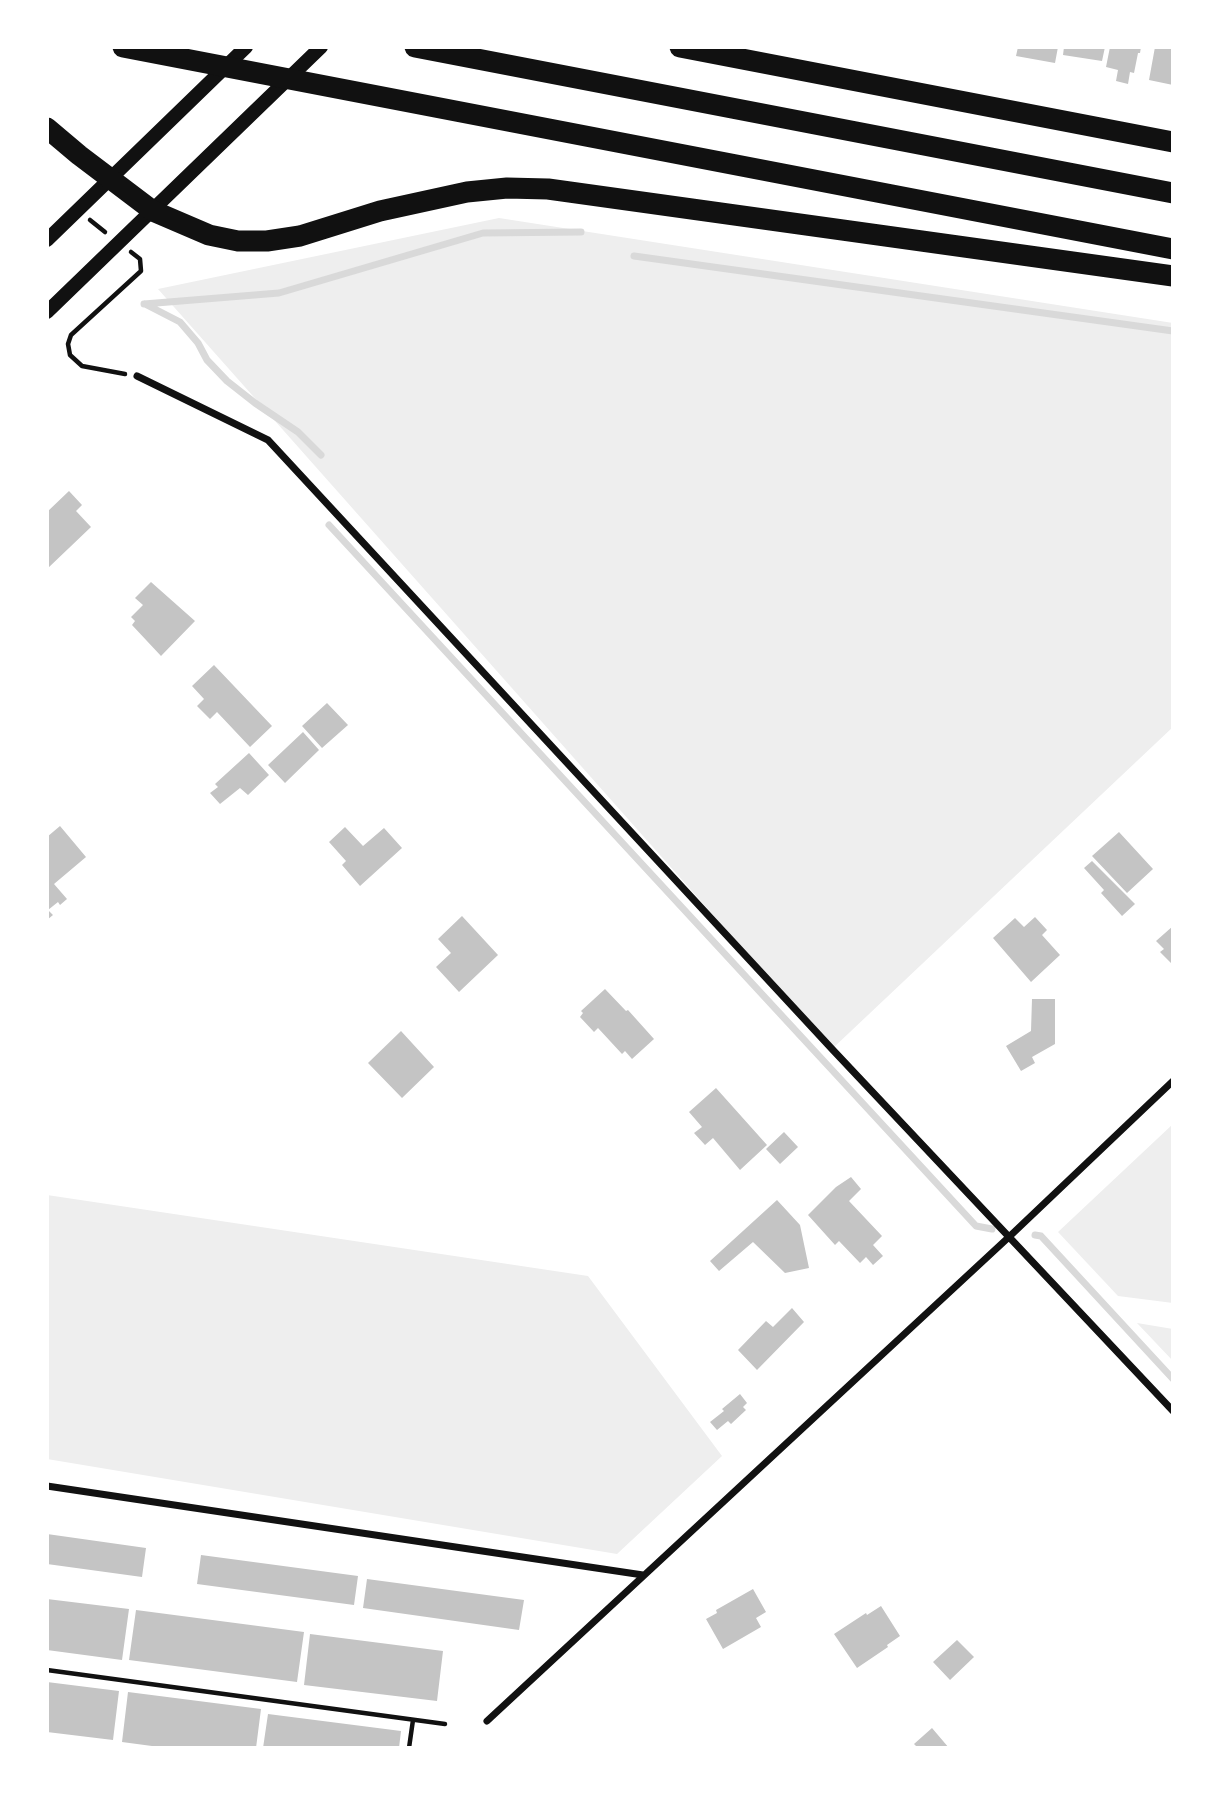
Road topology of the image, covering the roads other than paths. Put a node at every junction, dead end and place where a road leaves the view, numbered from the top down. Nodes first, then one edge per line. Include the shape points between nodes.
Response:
1 (123, 47) edge
2 (246, 47) edge
3 (321, 47) edge
4 (415, 47) edge
5 (681, 47) edge
6 (47, 128) edge
7 (1173, 142) edge
8 (110, 178) junction
9 (1173, 193) edge
10 (153, 211) junction
11 (47, 240) edge
12 (1173, 249) edge
13 (1173, 276) edge
14 (47, 312) edge
15 (136, 376) road end
16 (1173, 1081) edge
17 (1010, 1236) junction
18 (1173, 1411) edge
19 (47, 1486) edge
20 (643, 1575) junction
21 (487, 1721) dead end

1 - 12 highway
2 - 8 main road
3 - 10 main road
4 - 9 highway
5 - 7 highway
6 - 8 highway
8 - 10 highway
8 - 11 main road
10 - 13 highway via 209,235 267,241 457,194 548,189
10 - 14 main road
15 - 17 street via 268,440
16 - 17 street
17 - 18 street
17 - 20 street
19 - 20 street
20 - 21 street

